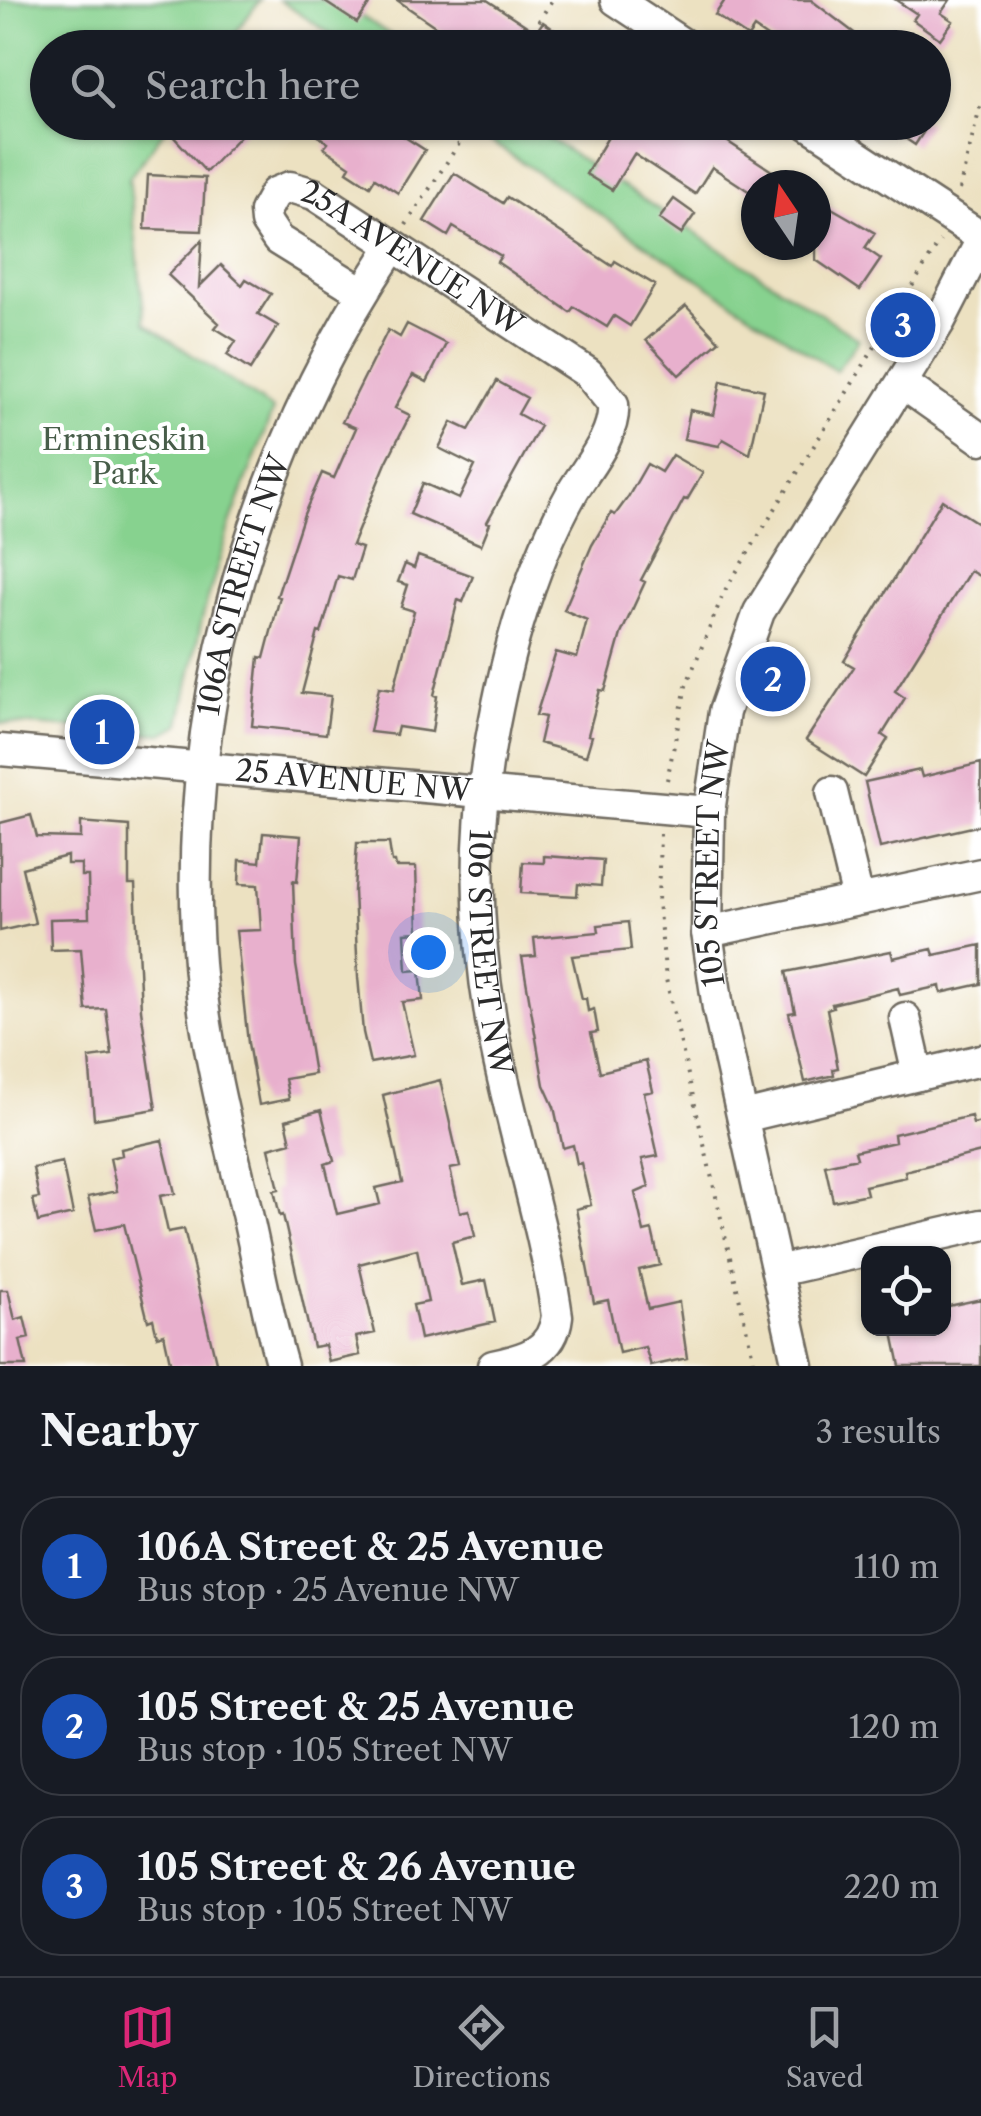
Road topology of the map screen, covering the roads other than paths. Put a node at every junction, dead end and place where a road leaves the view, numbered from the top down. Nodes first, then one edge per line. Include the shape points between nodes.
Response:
1 (616, 0) edge
2 (662, 30) edge
3 (832, 140) edge
4 (981, 239) edge
5 (392, 246) junction
6 (362, 292) junction
7 (903, 384) junction
8 (613, 404) joint
9 (981, 439) edge
10 (0, 750) edge
11 (203, 768) junction
12 (832, 792) dead end
13 (483, 793) junction
14 (709, 812) junction
15 (981, 874) edge
16 (858, 900) junction
17 (707, 932) junction
18 (905, 1018) dead end
19 (981, 1060) edge
20 (918, 1074) junction
21 (743, 1117) junction
22 (981, 1225) edge
23 (777, 1271) junction
24 (282, 1366) edge
25 (493, 1366) edge
26 (798, 1366) edge

1 - 2 street
3 - 4 street
4 - 7 street, 105 STREET NW
5 - 6 street, 106A STREET NW
5 - 6 street, 25A AVENUE NW via 303,188 282,188 269,201 266,222 278,240
5 - 8 street, 25A AVENUE NW via 588,373
6 - 11 street, 106A STREET NW via 304,402 249,538 221,649
7 - 9 street
7 - 14 street, 105 STREET NW via 760,612 724,712
8 - 13 street, 106 STREET NW via 612,424 548,542 519,623
10 - 11 street, 25 AVENUE NW
11 - 13 street, 25 AVENUE NW
11 - 24 street, 106A STREET NW via 197,909 202,994
12 - 16 street
13 - 14 street, 25 AVENUE NW
13 - 25 street, 106 STREET NW via 486,983 556,1329 532,1356
14 - 17 street, 105 STREET NW
15 - 16 street
16 - 17 street
17 - 21 street, 105 STREET NW
18 - 20 street
19 - 20 street
20 - 21 street
21 - 23 street, 105 STREET NW
22 - 23 street
23 - 26 street, 105 STREET NW

